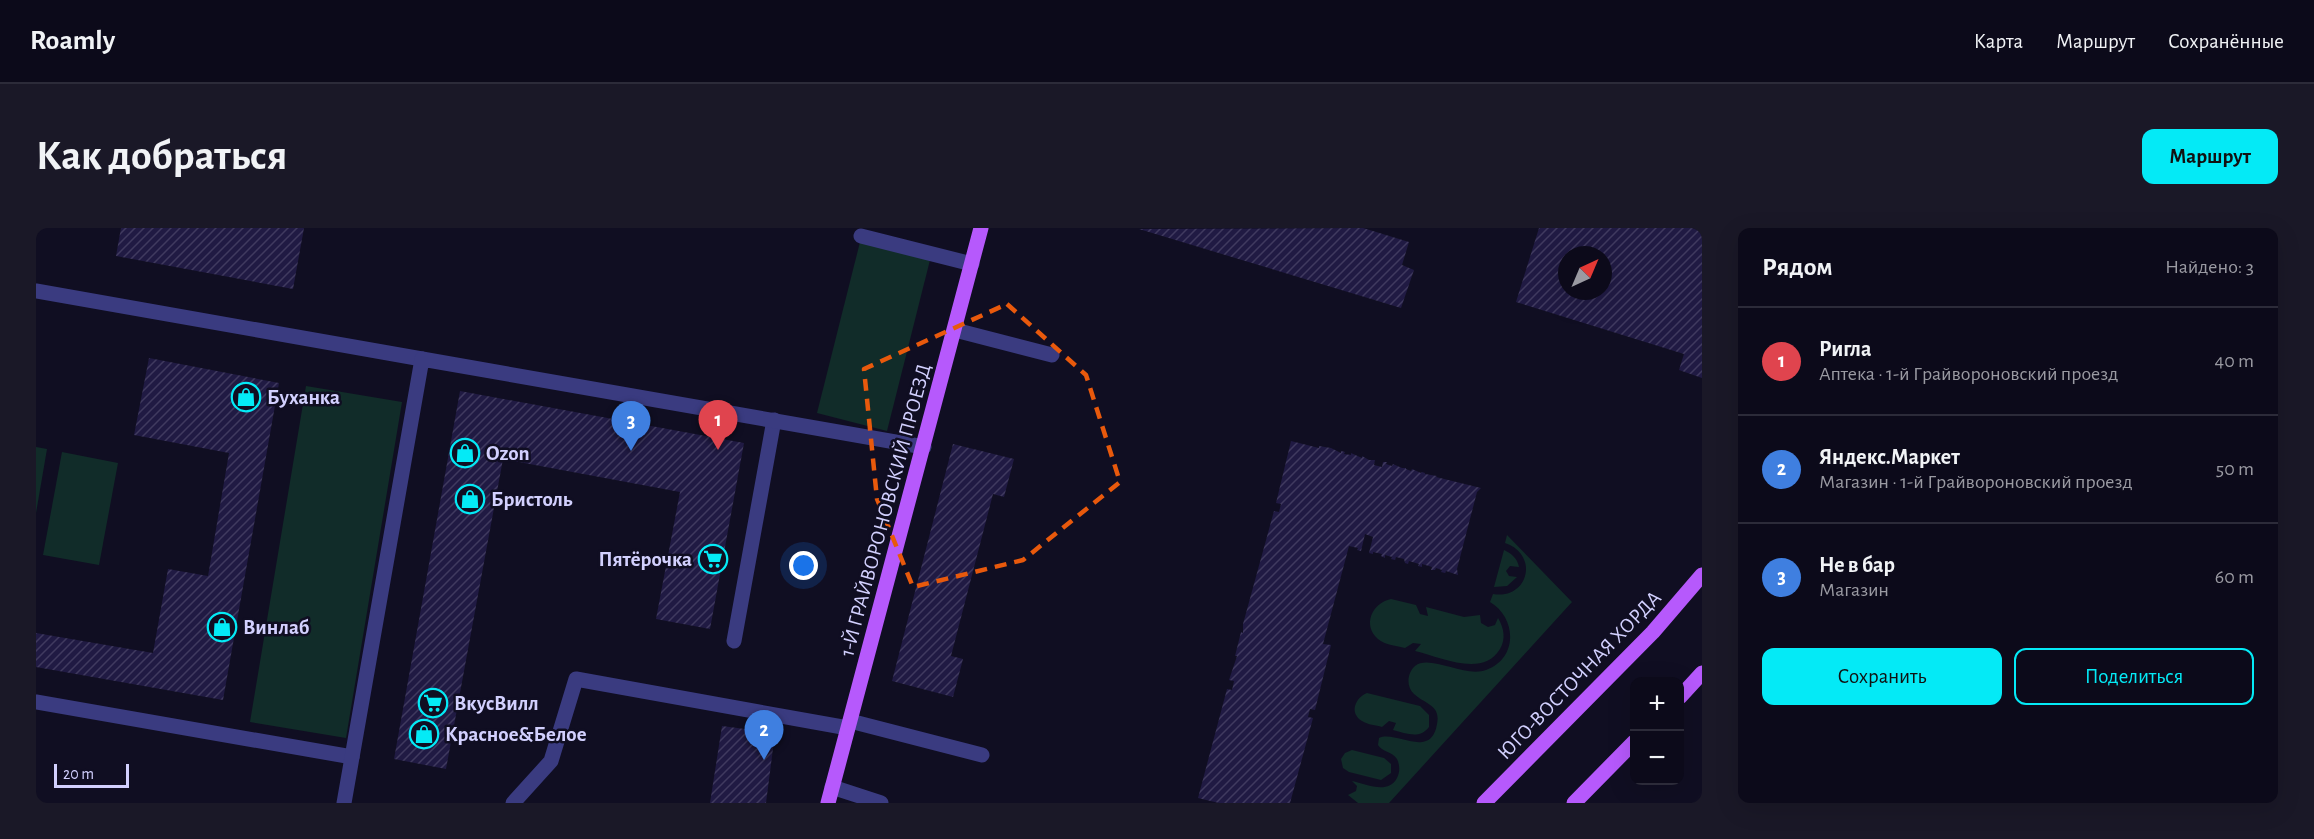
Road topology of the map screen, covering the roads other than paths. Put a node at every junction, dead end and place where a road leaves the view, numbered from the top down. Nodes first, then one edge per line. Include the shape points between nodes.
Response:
1 (981, 228) edge
2 (861, 236) dead end
3 (972, 264) junction
4 (36, 291) edge
5 (955, 330) junction
6 (1052, 356) dead end
7 (422, 359) junction
8 (774, 420) junction
9 (924, 447) junction
10 (1702, 575) edge
11 (734, 641) dead end
12 (1702, 673) edge
13 (1684, 693) edge
14 (36, 702) edge
15 (849, 724) junction
16 (1630, 747) edge
17 (982, 755) dead end
18 (352, 757) junction
19 (832, 787) junction
20 (344, 803) edge
21 (513, 803) edge
22 (828, 803) edge
23 (881, 803) edge
24 (1484, 803) edge
25 (1574, 803) edge

1 - 3 main road, 1-Й ГРАЙВОРОНОВСКИЙ ПРОЕЗД
2 - 3 lane
3 - 5 main road, 1-Й ГРАЙВОРОНОВСКИЙ ПРОЕЗД
4 - 7 lane
5 - 6 lane
5 - 9 main road, 1-Й ГРАЙВОРОНОВСКИЙ ПРОЕЗД
7 - 8 lane
7 - 18 lane
8 - 9 lane
8 - 11 lane
9 - 15 main road, 1-Й ГРАЙВОРОНОВСКИЙ ПРОЕЗД
10 - 24 main road, ЮГО-ВОСТОЧНАЯ ХОРДА via 1653,632
12 - 13 main road
14 - 18 lane
15 - 17 lane
15 - 19 main road, 1-Й ГРАЙВОРОНОВСКИЙ ПРОЕЗД
15 - 21 lane via 576,680 551,761
16 - 25 main road
18 - 20 lane
19 - 22 main road, 1-Й ГРАЙВОРОНОВСКИЙ ПРОЕЗД
19 - 23 lane

